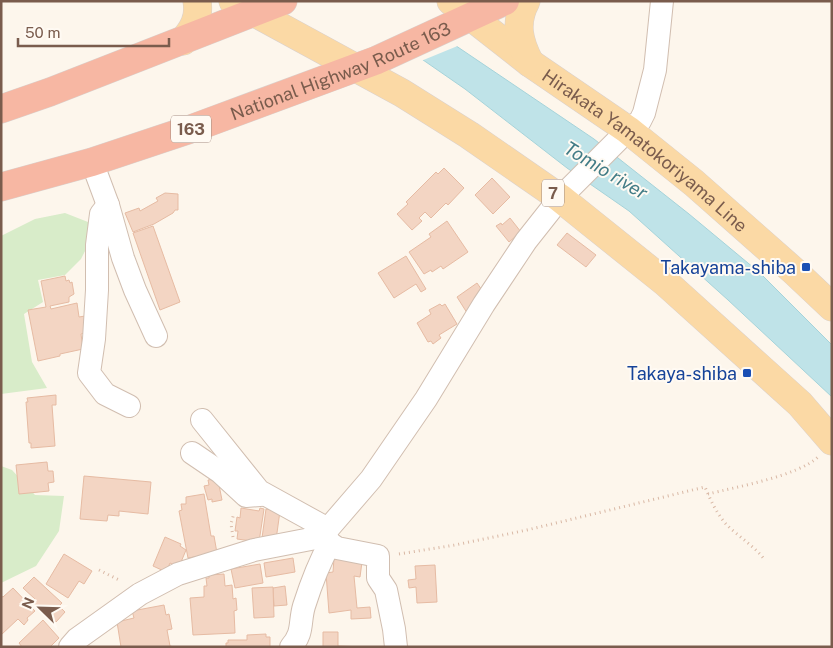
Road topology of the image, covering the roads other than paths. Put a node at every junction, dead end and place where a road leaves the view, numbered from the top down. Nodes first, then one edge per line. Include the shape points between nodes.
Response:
1 (198, 1) edge
2 (282, 1) edge
3 (505, 1) edge
4 (526, 1) edge
5 (662, 1) edge
6 (243, 6) edge
7 (456, 15) edge
8 (183, 41) junction
9 (530, 63) junction
10 (365, 64) junction
11 (1, 109) edge
12 (628, 130) junction
13 (92, 162) junction
14 (1, 187) edge
15 (568, 190) junction
16 (108, 205) junction
17 (832, 307) edge
18 (156, 336) dead end
19 (129, 406) dead end
20 (202, 420) dead end
21 (826, 448) edge
22 (192, 454) dead end
23 (266, 494) junction
24 (327, 536) junction
25 (378, 567) junction
26 (70, 647) edge
27 (291, 647) edge
28 (381, 647) edge
29 (396, 647) edge

1 - 8 main road via 194,26
2 - 6 highway
3 - 7 highway, National Highway Route 163 / 163
4 - 9 main road via 518,30
5 - 12 street via 655,70 644,113 640,121
6 - 8 highway
6 - 10 main road, 7
7 - 9 main road, Hirakata Yamatokoriyama Line
7 - 10 highway, National Highway Route 163 / 163
8 - 11 highway
9 - 12 main road, Hirakata Yamatokoriyama Line
10 - 13 highway, National Highway Route 163 / 163
10 - 15 main road, 7 via 430,110
12 - 15 street
12 - 17 main road, Hirakata Yamatokoriyama Line via 701,190
13 - 14 highway, National Highway Route 163 / 163
13 - 16 street
15 - 21 main road, 7 via 800,404
15 - 24 street via 526,241 426,399
16 - 18 street via 122,258
16 - 19 street via 101,214 97,245 97,300 88,373 105,394
20 - 23 street via 259,491
22 - 23 street via 220,472 246,496
23 - 24 street
24 - 25 street via 337,548
24 - 26 street via 241,555 178,574 140,594
24 - 27 street via 304,608 299,638
25 - 28 street
25 - 29 street via 386,590

